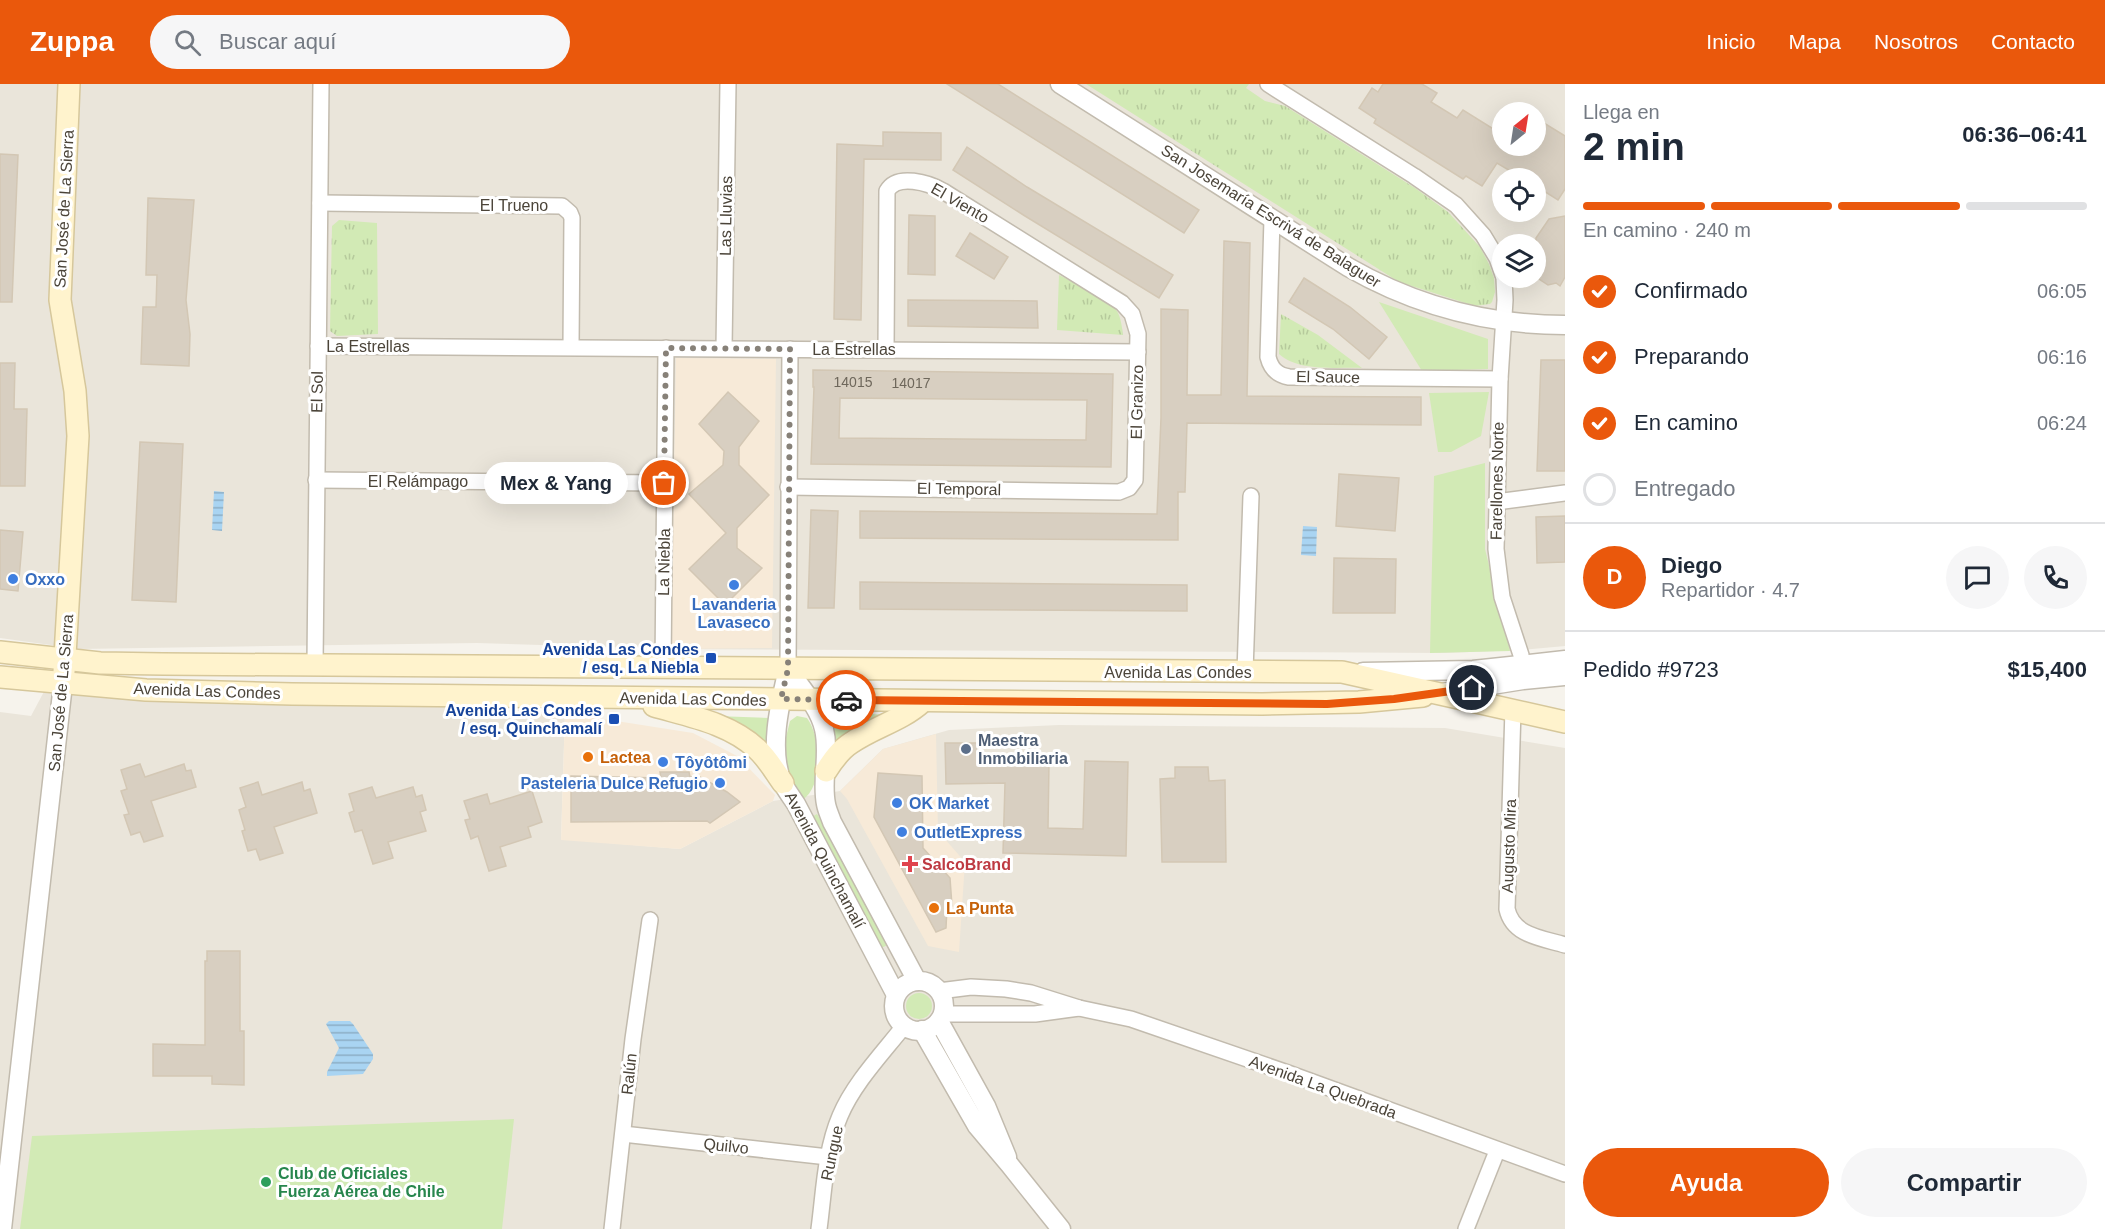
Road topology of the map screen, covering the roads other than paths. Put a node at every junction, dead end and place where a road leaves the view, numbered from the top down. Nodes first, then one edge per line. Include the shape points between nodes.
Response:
1 (69, 84) edge
2 (321, 84) edge
3 (728, 84) edge
4 (1060, 84) edge
5 (1268, 84) edge
6 (320, 203) junction
7 (1272, 219) junction
8 (1492, 249) edge
9 (1503, 288) edge
10 (1132, 314) joint
11 (1504, 322) junction
12 (1565, 325) edge
13 (318, 346) junction
14 (571, 347) junction
15 (666, 348) junction
16 (724, 348) junction
17 (790, 349) junction
18 (886, 350) junction
19 (1138, 352) junction
20 (1500, 379) junction
21 (316, 480) junction
22 (664, 483) junction
23 (788, 487) junction
24 (1129, 488) joint
25 (1565, 493) edge
26 (1251, 496) dead end
27 (1496, 502) junction
28 (0, 652) edge
29 (65, 660) junction
30 (1565, 660) edge
31 (315, 664) junction
32 (663, 668) junction
33 (788, 669) junction
34 (1245, 672) junction
35 (1342, 672) junction
36 (1523, 673) junction
37 (1565, 676) edge
38 (0, 677) edge
39 (63, 684) junction
40 (1438, 694) junction
41 (627, 698) junction
42 (781, 699) junction
43 (810, 700) junction
44 (922, 702) junction
45 (1513, 709) junction
46 (1565, 722) edge
47 (825, 779) junction
48 (783, 783) junction
49 (796, 804) junction
50 (650, 920) dead end
51 (1565, 945) edge
52 (917, 981) junction
53 (939, 991) junction
54 (896, 994) junction
55 (1079, 1008) junction
56 (940, 1017) junction
57 (904, 1026) junction
58 (922, 1030) junction
59 (623, 1134) junction
60 (1497, 1151) junction
61 (6, 1153) edge
62 (828, 1157) junction
63 (1010, 1164) junction
64 (1565, 1174) edge
65 (2, 1229) edge
66 (612, 1229) edge
67 (819, 1229) edge
68 (1060, 1229) edge
69 (1466, 1229) edge

1 - 29 main road, San José de La Sierra via 60,300 78,436
2 - 6 street, El Sol
3 - 16 street, Las Lluvias
4 - 7 street, San Josemaría Escrivá de Balaguer
5 - 8 street, Farellones Norte via 1456,205
6 - 13 street, El Sol
6 - 14 street, El Trueno via 562,206 572,218
7 - 11 street, San Josemaría Escrivá de Balaguer via 1396,292 1449,311
7 - 20 street, El Sauce via 1268,357 1277,374
9 - 11 street, Farellones Norte
10 - 18 street, El Viento via 1122,303 943,191 925,183 897,183 889,187 886,196
10 - 19 street, El Granizo
11 - 12 street, San Josemaría Escrivá de Balaguer
11 - 20 street, Farellones Norte
13 - 14 street, La Estrellas
13 - 21 street, El Sol
14 - 15 street, La Estrellas
15 - 16 street, La Estrellas
15 - 22 street, La Niebla
16 - 17 street, La Estrellas
17 - 18 street, La Estrellas
17 - 23 street
18 - 19 street, La Estrellas
19 - 24 street, El Granizo via 1136,475
20 - 27 street, Farellones Norte
21 - 22 street, El Relámpago
21 - 31 street, El Sol
22 - 32 street, La Niebla
23 - 24 street, El Temporal via 1119,492
23 - 33 street
25 - 27 street
26 - 34 street
27 - 36 street, Farellones Norte via 1500,585
28 - 29 main road, Avenida Las Condes
29 - 31 main road, Avenida Las Condes
29 - 39 main road, San José de La Sierra
30 - 36 street, Avenida Las Condes
31 - 32 main road, Avenida Las Condes
32 - 33 main road, Avenida Las Condes
33 - 34 main road, Avenida Las Condes
33 - 42 street, Avenida Quinchamalí
33 - 43 street, Avenida Quinchamalí
34 - 35 main road, Avenida Las Condes
35 - 36 street, Avenida Las Condes
35 - 40 main road
36 - 37 street, Avenida Las Condes
36 - 40 street, Avenida Las Condes
38 - 39 main road, Avenida Las Condes
39 - 41 main road, Avenida Las Condes via 219,693
39 - 61 street, San José de La Sierra
40 - 44 main road, Avenida Las Condes via 1327,704
40 - 45 main road
41 - 42 main road, Avenida Las Condes
41 - 48 main road via 707,721 737,734 758,750
42 - 43 main road, Avenida Las Condes
42 - 48 street, Avenida Quinchamalí via 776,742
43 - 44 main road, Avenida Las Condes
43 - 47 street, Avenida Quinchamalí via 824,729
44 - 47 main road via 841,750
45 - 46 main road
45 - 51 street, Augusto Mira via 1508,915 1518,929
47 - 49 street via 821,797 814,804
47 - 52 street, Avenida Quinchamalí via 826,806 832,822
48 - 49 street, Avenida Quinchamalí
49 - 54 street, Avenida Quinchamalí
50 - 59 street, Ralún
52 - 53 street via 927,982
52 - 54 street
53 - 55 street, Avenida La Quebrada via 971,987 1006,989 1053,998
53 - 56 street
54 - 57 street via 894,1012
55 - 56 street, Avenida La Quebrada via 1035,1014
55 - 60 street, Avenida La Quebrada via 1174,1033
56 - 58 street
56 - 63 street via 986,1106
57 - 58 street
57 - 62 street, Rungue via 847,1102
58 - 63 street via 968,1114
59 - 62 street, Quilvo
59 - 66 street, Ralún
60 - 64 street, Avenida La Quebrada
60 - 69 street
61 - 65 street, San José de La Sierra
62 - 67 street, Rungue
63 - 68 street

